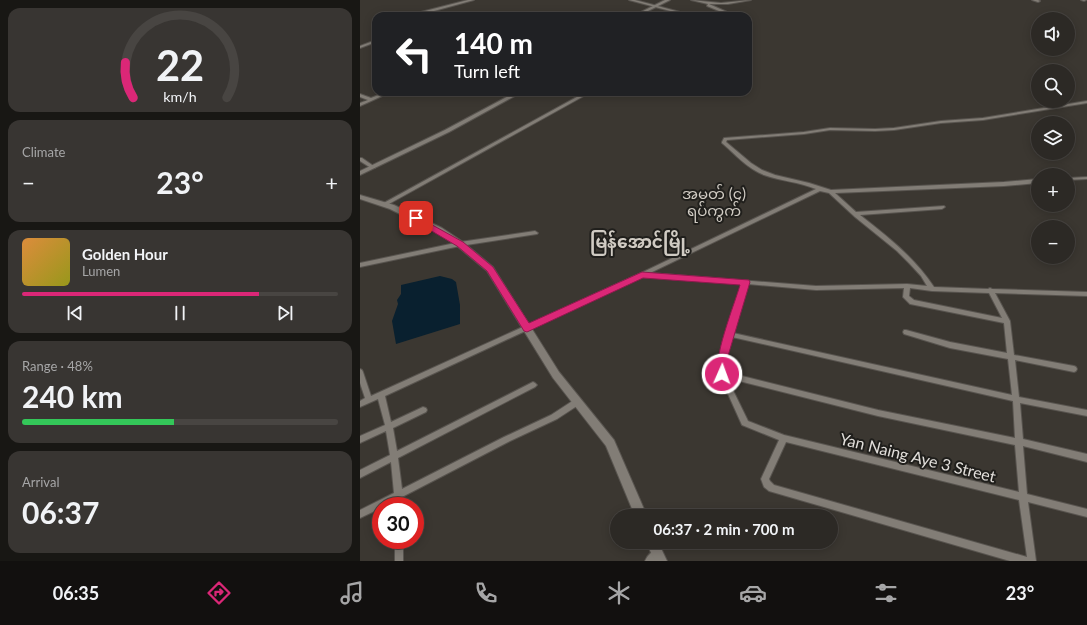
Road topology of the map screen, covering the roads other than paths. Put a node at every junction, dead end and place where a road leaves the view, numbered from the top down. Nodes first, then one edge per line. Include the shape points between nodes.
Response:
1 (472, 0) edge
2 (631, 0) edge
3 (668, 0) edge
4 (693, 0) edge
5 (749, 0) edge
6 (703, 3) junction
7 (654, 7) junction
8 (422, 12) edge
9 (643, 12) edge
10 (676, 12) edge
11 (724, 12) edge
12 (372, 42) edge
13 (360, 43) edge
14 (365, 45) junction
15 (360, 47) edge
16 (360, 95) edge
17 (380, 96) edge
18 (513, 96) edge
19 (582, 96) edge
20 (371, 100) junction
21 (1087, 102) edge
22 (360, 105) edge
23 (360, 159) edge
24 (373, 167) junction
25 (360, 173) edge
26 (1087, 178) edge
27 (1075, 179) edge
28 (1031, 182) edge
29 (820, 189) junction
30 (831, 192) junction
31 (360, 197) edge
32 (385, 204) junction
33 (942, 207) dead end
34 (856, 214) junction
35 (535, 233) dead end
36 (460, 244) junction
37 (360, 264) edge
38 (642, 275) junction
39 (746, 282) junction
40 (907, 286) junction
41 (932, 289) junction
42 (990, 290) junction
43 (1087, 294) edge
44 (1007, 322) junction
45 (527, 328) junction
46 (906, 332) dead end
47 (728, 334) junction
48 (1011, 357) junction
49 (1074, 369) dead end
50 (360, 372) edge
51 (722, 374) junction
52 (533, 385) dead end
53 (381, 395) junction
54 (1016, 399) junction
55 (369, 400) junction
56 (577, 402) junction
57 (360, 404) edge
58 (423, 410) dead end
59 (1087, 413) edge
60 (389, 425) junction
61 (784, 438) junction
62 (360, 440) edge
63 (1019, 442) junction
64 (394, 457) junction
65 (1087, 458) edge
66 (360, 474) edge
67 (398, 493) junction
68 (398, 497) edge
69 (1023, 498) junction
70 (638, 509) edge
71 (1087, 513) edge
72 (360, 514) edge
73 (399, 549) edge
74 (399, 561) edge
75 (1025, 561) edge
76 (1032, 561) edge

1 - 8 street
2 - 7 street
3 - 7 street
4 - 6 street
5 - 6 street via 730,4
6 - 11 street
7 - 9 street
7 - 10 street
12 - 14 street
13 - 14 street
14 - 15 street
16 - 20 street
17 - 20 street
18 - 24 street
19 - 32 street
20 - 22 street
21 - 29 street via 983,119 894,129 830,129 726,139 724,142 750,165 765,173
23 - 24 street
24 - 25 street
26 - 27 street
28 - 30 street
29 - 30 street
29 - 38 street
30 - 34 street
31 - 32 main road
32 - 36 main road via 439,230
33 - 34 street
34 - 41 street via 914,264
35 - 36 street
36 - 37 street
36 - 45 main road via 490,269
38 - 39 street
38 - 45 street
39 - 40 street via 816,288
39 - 47 street
40 - 41 street
40 - 44 street via 906,297 912,302
41 - 42 street
42 - 43 street
42 - 44 street
44 - 48 street
45 - 53 street
45 - 56 main road via 556,375
46 - 48 street via 950,345
47 - 51 street
47 - 54 street
48 - 49 street
48 - 54 street
50 - 55 street
51 - 61 street, Yan Naing Aye 3 Street via 745,423
51 - 63 street via 878,413
52 - 64 street
53 - 55 street
53 - 60 street
54 - 59 street
54 - 63 street
55 - 57 street
56 - 67 street via 554,417
56 - 70 main road via 610,443
58 - 60 street
60 - 62 street
60 - 64 street
61 - 69 street, Yan Naing Aye 3 Street
61 - 75 street via 765,479 772,488
63 - 65 street
63 - 69 street
64 - 66 street
64 - 67 street
67 - 68 street
67 - 72 street
69 - 71 street, Yan Naing Aye 3 Street
69 - 76 street
73 - 74 street

